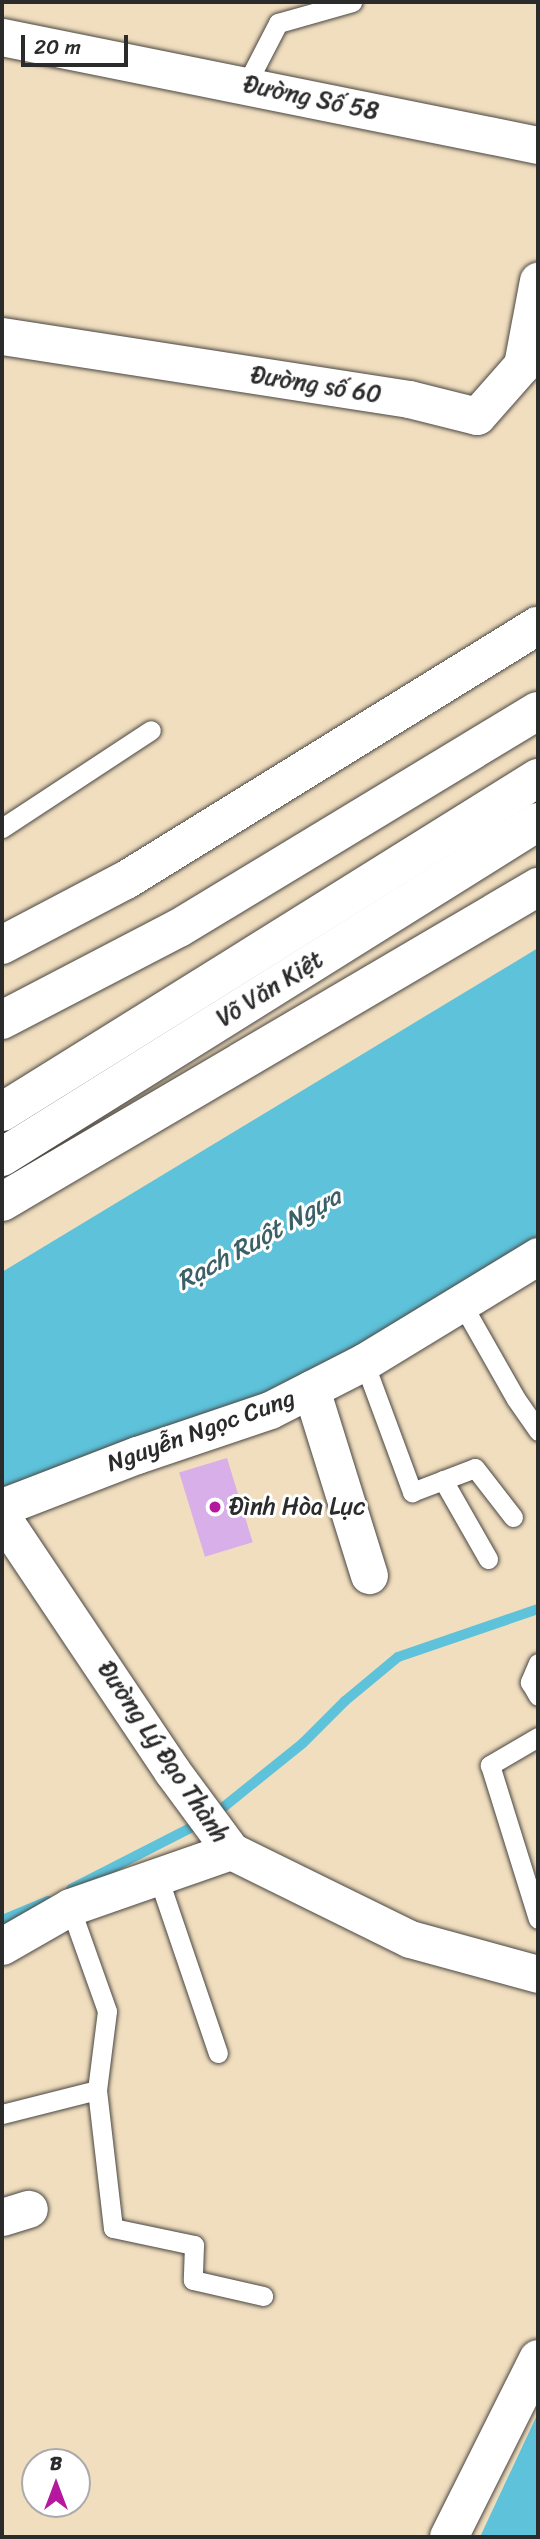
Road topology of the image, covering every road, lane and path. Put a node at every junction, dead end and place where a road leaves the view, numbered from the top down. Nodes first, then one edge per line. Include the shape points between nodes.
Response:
1 (352, 2) edge
2 (2, 37) edge
3 (246, 85) junction
4 (538, 145) edge
5 (538, 280) edge
6 (2, 336) edge
7 (538, 626) edge
8 (538, 710) edge
9 (151, 730) dead end
10 (538, 778) edge
11 (538, 822) edge
12 (2, 828) edge
13 (538, 887) edge
14 (2, 945) edge
15 (2, 1020) edge
16 (2, 1112) edge
17 (2, 1157) edge
18 (2, 1202) edge
19 (538, 1256) edge
20 (462, 1304) junction
21 (365, 1362) junction
22 (311, 1390) junction
23 (538, 1431) edge
24 (443, 1480) junction
25 (2, 1507) edge
26 (2, 1517) edge
27 (513, 1517) dead end
28 (488, 1559) dead end
29 (369, 1575) dead end
30 (538, 1663) edge
31 (538, 1696) edge
32 (538, 1737) edge
33 (231, 1851) junction
34 (158, 1877) junction
35 (70, 1907) junction
36 (538, 1919) edge
37 (2, 1946) edge
38 (538, 1974) edge
39 (218, 2053) dead end
40 (97, 2090) junction
41 (2, 2114) edge
42 (263, 2296) dead end
43 (538, 2359) edge
44 (449, 2537) edge

1 - 3 lane via 278,23
2 - 3 street, Đường Số 58
3 - 4 street, Đường Số 58
5 - 6 street, Đường số 60 via 522,365 477,416 409,399
7 - 14 main road via 126,880
8 - 15 main road via 179,928
9 - 12 lane
10 - 16 main road, Võ Văn Kiệt
11 - 17 main road, Võ Văn Kiệt
13 - 18 main road, Võ Văn Kiệt
19 - 20 street, Nguyễn Ngọc Cung
20 - 21 street, Nguyễn Ngọc Cung
20 - 23 lane
21 - 22 street, Nguyễn Ngọc Cung
21 - 24 lane via 412,1492
22 - 25 street, Nguyễn Ngọc Cung via 270,1410
22 - 29 street
24 - 27 lane via 475,1468
24 - 28 lane
26 - 33 street, Đường Lý Đạo Thành
30 - 31 lane via 530,1682
32 - 36 lane via 490,1765
33 - 34 street
33 - 38 street, Đường Lý Đạo Thành via 410,1939
34 - 35 street
34 - 39 lane
35 - 37 street
35 - 40 lane via 107,2011
40 - 41 lane
40 - 42 lane via 113,2228 194,2245 193,2280
43 - 44 main road

